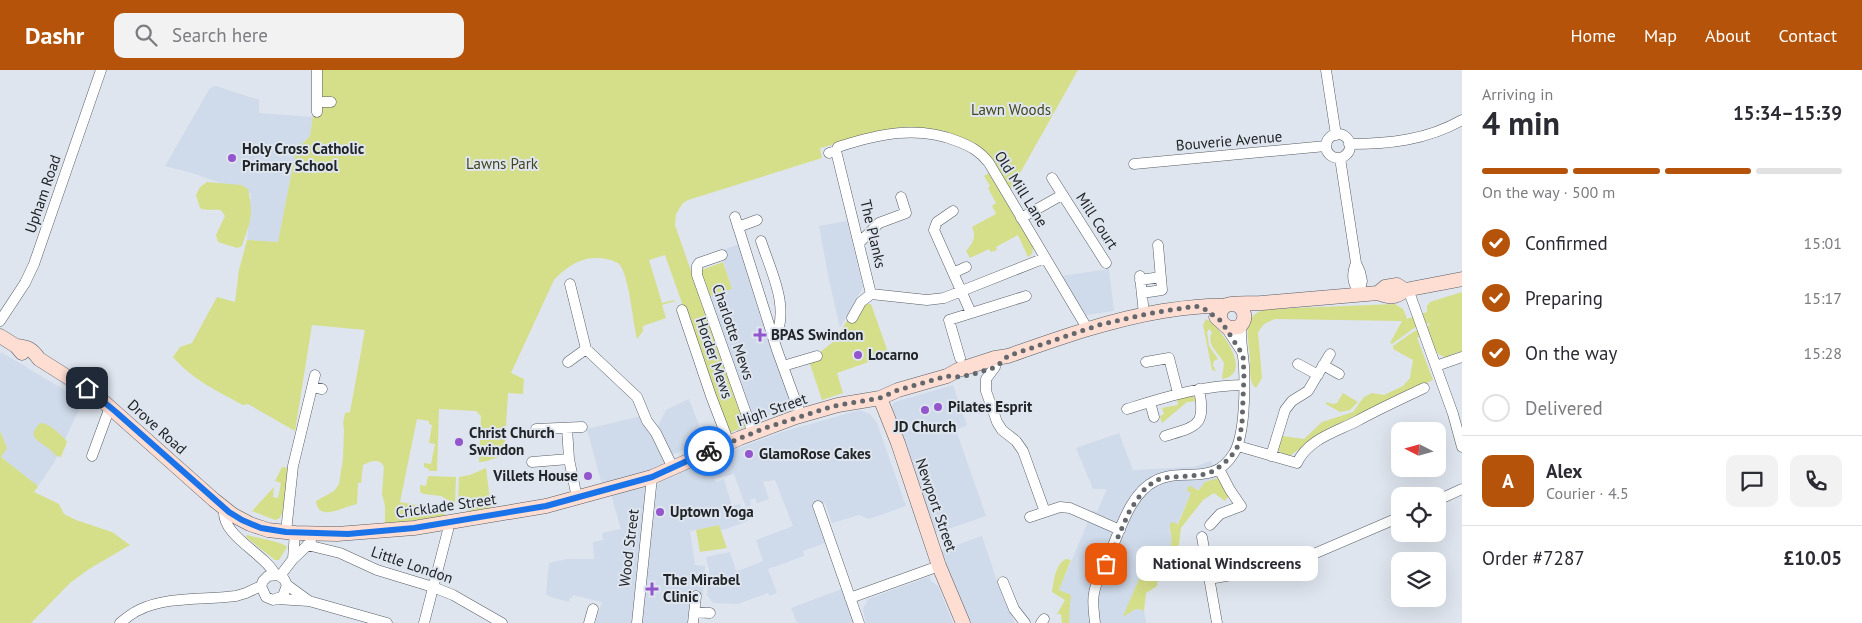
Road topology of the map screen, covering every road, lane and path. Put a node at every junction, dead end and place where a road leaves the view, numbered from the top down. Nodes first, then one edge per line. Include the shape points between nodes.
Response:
1 (101, 70) edge
2 (317, 70) edge
3 (1326, 70) edge
4 (331, 102) dead end
5 (1462, 120) edge
6 (1336, 135) junction
7 (1349, 144) junction
8 (1326, 146) junction
9 (833, 152) joint
10 (1340, 158) junction
11 (1134, 164) dead end
12 (1052, 178) dead end
13 (1062, 194) junction
14 (901, 197) dead end
15 (953, 211) dead end
16 (1021, 218) junction
17 (757, 220) dead end
18 (761, 241) dead end
19 (860, 242) junction
20 (1158, 245) dead end
21 (722, 255) dead end
22 (1045, 258) junction
23 (1106, 263) dead end
24 (966, 267) dead end
25 (953, 273) junction
26 (1161, 277) junction
27 (1462, 279) edge
28 (570, 284) dead end
29 (1407, 290) junction
30 (963, 292) junction
31 (1142, 292) junction
32 (871, 294) junction
33 (1359, 294) junction
34 (1026, 296) dead end
35 (1266, 303) junction
36 (1230, 305) junction
37 (1198, 306) junction
38 (682, 310) dead end
39 (971, 313) junction
40 (1144, 314) junction
41 (852, 318) dead end
42 (0, 321) edge
43 (1242, 323) junction
44 (1223, 324) junction
45 (1088, 328) junction
46 (0, 336) edge
47 (774, 341) junction
48 (586, 349) junction
49 (1330, 354) dead end
50 (1243, 355) junction
51 (817, 356) dead end
52 (1008, 356) junction
53 (1462, 357) edge
54 (960, 358) dead end
55 (568, 362) dead end
56 (1146, 362) dead end
57 (1298, 364) dead end
58 (1323, 365) junction
59 (783, 366) junction
60 (1436, 366) junction
61 (996, 367) junction
62 (1339, 374) dead end
63 (315, 375) dead end
64 (1318, 375) junction
65 (947, 376) junction
66 (1244, 385) junction
67 (1424, 388) dead end
68 (1199, 389) junction
69 (1178, 393) junction
70 (880, 398) junction
71 (1150, 402) junction
72 (110, 407) junction
73 (1127, 408) dead end
74 (800, 416) junction
75 (1154, 417) dead end
76 (582, 427) dead end
77 (567, 428) junction
78 (536, 429) dead end
79 (753, 433) junction
80 (1165, 436) dead end
81 (729, 443) junction
82 (1238, 446) junction
83 (1462, 447) edge
84 (92, 456) dead end
85 (1271, 456) junction
86 (569, 459) junction
87 (532, 462) dead end
88 (673, 468) junction
89 (1219, 469) junction
90 (652, 477) junction
91 (1462, 489) edge
92 (1446, 496) edge
93 (577, 498) junction
94 (818, 506) dead end
95 (224, 509) junction
96 (1045, 512) junction
97 (1030, 517) dead end
98 (242, 520) joint
99 (1391, 521) edge
100 (1210, 525) dead end
101 (448, 530) dead end
102 (1120, 530) junction
103 (290, 533) junction
104 (322, 534) junction
105 (1202, 537) dead end
106 (307, 545) junction
107 (293, 559) junction
108 (939, 566) junction
109 (278, 575) junction
110 (1209, 579) junction
111 (1003, 582) dead end
112 (286, 585) junction
113 (261, 586) junction
114 (433, 587) junction
115 (696, 596) dead end
116 (850, 598) junction
117 (277, 599) junction
118 (309, 601) junction
119 (593, 609) dead end
120 (694, 612) junction
121 (710, 613) dead end
122 (120, 623) edge
123 (387, 623) edge
124 (424, 623) edge
125 (502, 623) edge
126 (589, 623) edge
127 (637, 623) edge
128 (693, 623) edge
129 (859, 623) edge
130 (963, 623) edge
131 (1025, 623) edge
132 (1094, 623) edge
133 (1217, 623) edge

1 - 42 street, Upham Road via 34,264
2 - 4 street via 317,107
3 - 6 street
5 - 7 street via 1443,131 1415,139
6 - 7 street via 1343,136
6 - 8 street via 1328,140
7 - 10 street via 1346,155
8 - 10 street via 1330,156
8 - 11 street, Bouverie Avenue
9 - 16 street, Old Mill Lane via 840,146 896,132 925,132 952,139 970,146 985,158
9 - 19 street, The Planks
10 - 33 street via 1356,263 1362,281
12 - 13 street, Mill Court
13 - 16 street, Mill Court
13 - 23 street, Mill Court
14 - 19 street via 906,213 876,224
15 - 25 street via 937,222 934,230
16 - 22 street, Old Mill Lane
17 - 47 street via 736,222
18 - 47 street via 782,306 781,322
19 - 32 street, The Planks
20 - 26 street
21 - 79 street, Charlotte Mews via 699,263 697,275
22 - 30 street
22 - 45 street, Old Mill Lane
24 - 25 street
25 - 30 street
26 - 31 street via 1162,290
26 - 31 street via 1140,278
27 - 29 main road
28 - 48 street
29 - 33 main road via 1398,296
29 - 60 street
30 - 32 street via 936,300
30 - 39 street
31 - 40 street
32 - 41 street via 861,302
33 - 35 main road
34 - 39 street
35 - 36 main road
35 - 43 main road
36 - 37 main road
36 - 43 main road via 1240,306 1244,313
36 - 44 main road via 1220,313
37 - 40 main road
37 - 44 main road via 1211,312
38 - 81 street, Horder Mews
39 - 54 street via 949,320
40 - 45 main road
43 - 44 main road via 1232,328
43 - 50 street
44 - 50 street
45 - 52 main road
46 - 72 main road, Drove Road via 23,354 39,359 87,388
47 - 59 street
48 - 55 street
48 - 88 street via 636,397
49 - 58 street
50 - 66 street
51 - 59 street
52 - 61 main road
52 - 65 main road via 986,360
53 - 60 street
56 - 69 street via 1169,358
57 - 64 street
58 - 62 street
58 - 64 street
59 - 74 street
60 - 83 street
61 - 65 main road via 966,376
61 - 96 street via 985,382 986,391 995,405 999,427 1023,450
63 - 103 street via 317,388 293,466
64 - 85 street via 1308,392 1292,401 1285,410
65 - 70 main road, High Street
66 - 68 street
66 - 82 street
67 - 85 street via 1321,438 1296,462
68 - 69 street
68 - 80 street via 1200,419 1193,426 1175,428
69 - 71 street
70 - 74 main road, High Street
70 - 108 main road, Newport Street
71 - 73 street
71 - 75 street
72 - 84 street
72 - 95 main road, Drove Road
74 - 79 main road, High Street
76 - 77 street
77 - 78 street
77 - 86 street
79 - 81 main road, High Street
81 - 88 main road, High Street
82 - 85 street
82 - 89 street
86 - 87 street
86 - 93 street
88 - 90 main road, High Street
89 - 100 street via 1241,506 1220,514
89 - 102 street via 1201,475 1156,480 1138,497
90 - 93 main road, Cricklade Street
90 - 127 street, Wood Street
91 - 92 street
93 - 104 main road, Cricklade Street via 527,510 426,526
94 - 116 street
95 - 98 main road, Drove Road
95 - 109 street, Drove Road via 229,527
96 - 97 street
96 - 102 street via 1060,507 1070,508
98 - 103 main road, Cricklade Street via 265,529
99 - 110 street via 1288,565
101 - 114 street
102 - 132 street via 1094,591
103 - 104 main road, Cricklade Street
103 - 107 street
104 - 106 street
105 - 110 street
106 - 107 street
106 - 114 street, Little London via 340,553 377,570
107 - 109 street
108 - 116 street
108 - 130 main road, Newport Street
109 - 112 street
109 - 113 street via 265,578
110 - 133 street
111 - 131 street via 1014,608
112 - 117 street via 283,596
112 - 118 street
113 - 117 street via 266,597
113 - 122 street via 236,596 151,605
114 - 124 street
114 - 125 street, Little London
115 - 120 street
116 - 129 street
117 - 118 street
118 - 123 street
119 - 126 street
120 - 121 street
120 - 128 street

